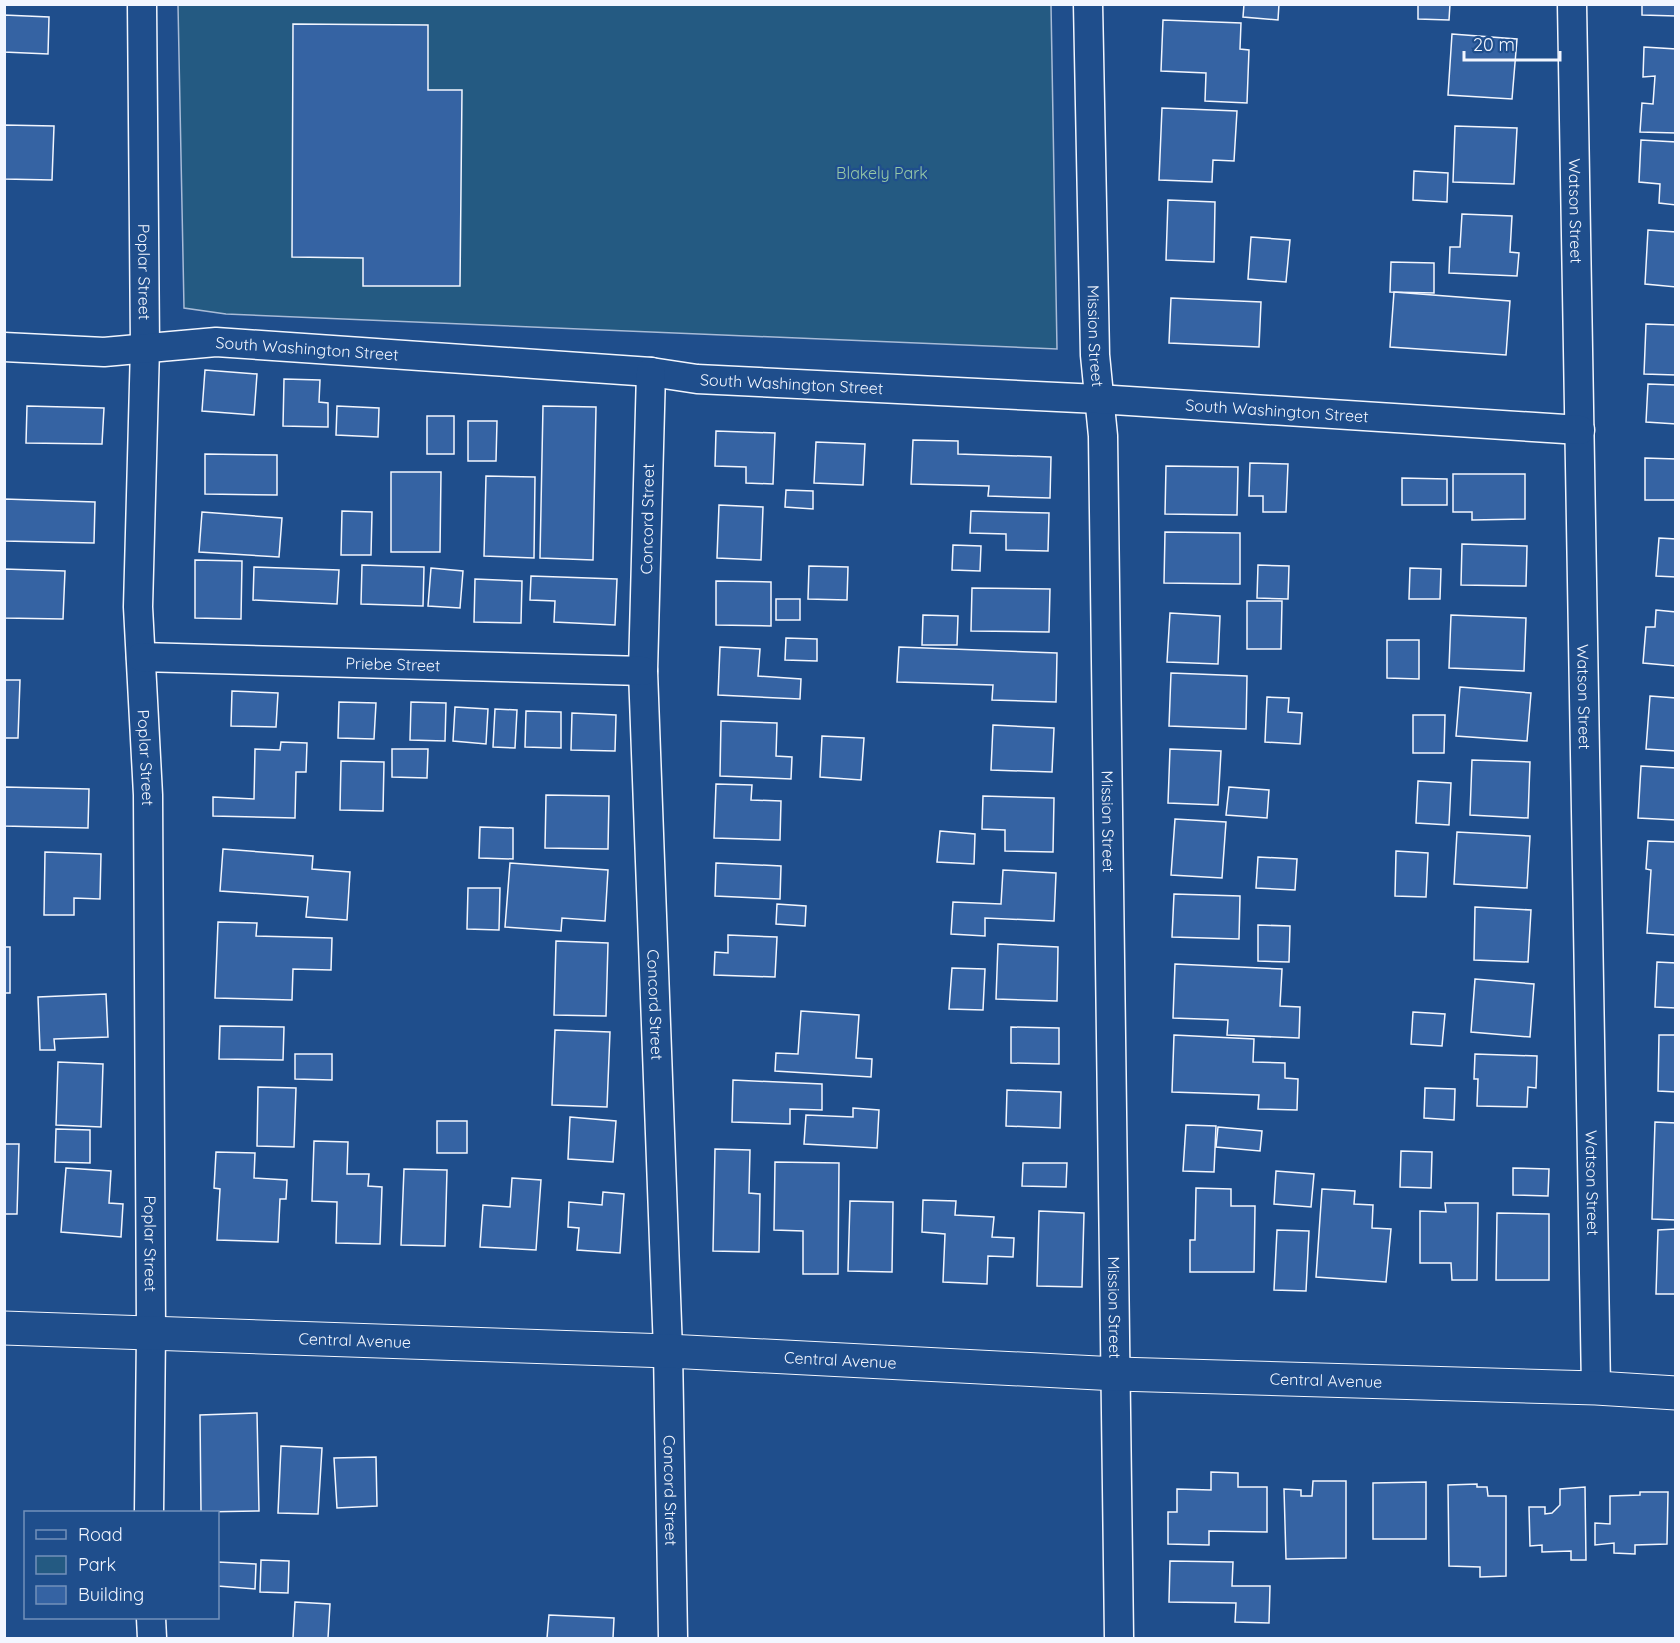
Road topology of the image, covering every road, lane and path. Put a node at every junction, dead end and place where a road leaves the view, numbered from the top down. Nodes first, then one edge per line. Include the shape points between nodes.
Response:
1 (142, 4) edge
2 (1088, 4) edge
3 (1572, 4) edge
4 (4, 347) edge
5 (145, 347) junction
6 (651, 372) junction
7 (1098, 399) junction
8 (1580, 430) junction
9 (141, 657) junction
10 (644, 671) junction
11 (4, 1328) edge
12 (151, 1332) junction
13 (668, 1351) junction
14 (1117, 1374) junction
15 (1596, 1388) junction
16 (1676, 1393) edge
17 (149, 1511) edge
18 (152, 1619) edge
19 (152, 1638) edge
20 (672, 1638) edge
21 (1119, 1638) edge

1 - 5 street, Poplar Street
2 - 7 street, Mission Street
3 - 8 street, Watson Street
4 - 5 street, South Washington Street via 104,352
5 - 6 street, South Washington Street via 216,342
5 - 9 street, Poplar Street via 138,607
6 - 7 street, South Washington Street via 697,379
6 - 10 street, Concord Street
7 - 8 street, South Washington Street
7 - 14 street, Mission Street via 1103,448
8 - 15 street, Watson Street
9 - 10 street, Priebe Street
9 - 12 street, Poplar Street via 148,795
10 - 13 street, Concord Street
11 - 12 street, Central Avenue
12 - 13 street, Central Avenue
12 - 17 street, Poplar Street
13 - 14 street, Central Avenue
13 - 20 street, Concord Street
14 - 15 street, Central Avenue
14 - 21 street, Mission Street
15 - 16 street, Central Avenue
18 - 19 street

